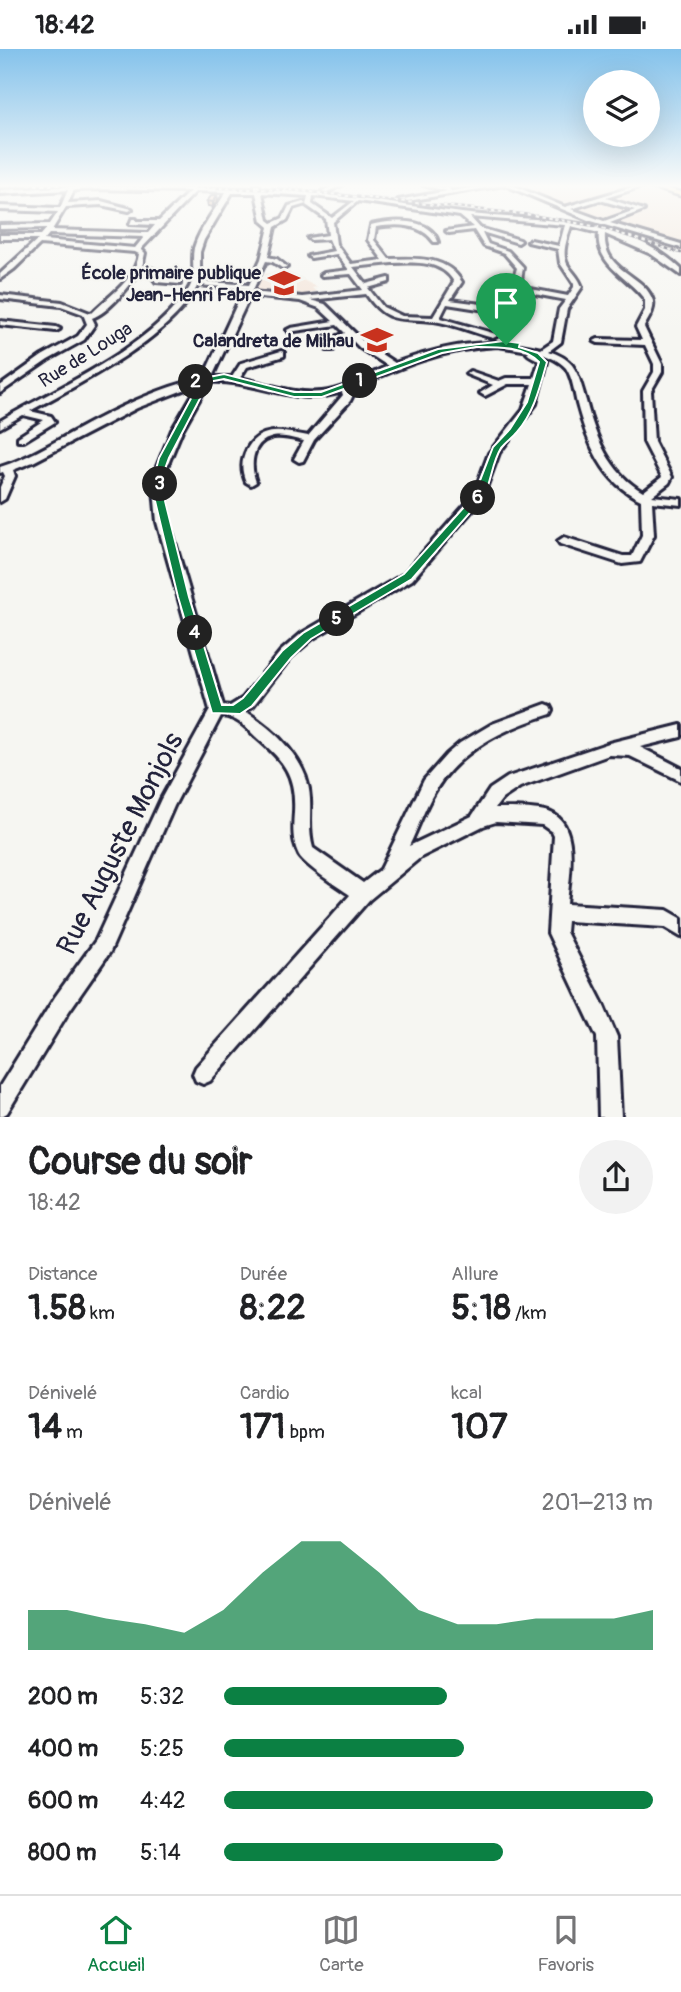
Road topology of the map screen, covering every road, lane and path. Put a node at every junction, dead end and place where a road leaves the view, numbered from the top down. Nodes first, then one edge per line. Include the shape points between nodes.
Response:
1 (32, 235) edge
2 (44, 235) edge
3 (47, 235) edge
4 (132, 235) edge
5 (148, 235) joint
6 (204, 235) edge
7 (270, 235) edge
8 (371, 235) edge
9 (431, 235) edge
10 (481, 235) edge
11 (497, 235) edge
12 (565, 235) edge
13 (601, 235) edge
14 (618, 235) edge
15 (637, 235) edge
16 (0, 237) edge
17 (330, 237) joint
18 (311, 238) dead end
19 (436, 241) dead end
20 (518, 241) dead end
21 (531, 242) dead end
22 (681, 246) edge
23 (561, 248) junction
24 (136, 250) junction
25 (338, 252) junction
26 (311, 256) dead end
27 (264, 259) junction
28 (387, 261) junction
29 (284, 267) dead end
30 (137, 269) junction
31 (351, 269) junction
32 (0, 270) edge
33 (9, 270) junction
34 (681, 273) edge
35 (324, 275) dead end
36 (0, 277) edge
37 (386, 280) dead end
38 (177, 282) dead end
39 (196, 283) junction
40 (516, 288) junction
41 (365, 289) junction
42 (250, 291) junction
43 (1, 297) edge
44 (568, 298) junction
45 (305, 300) junction
46 (446, 302) junction
47 (298, 309) dead end
48 (89, 316) junction
49 (436, 320) junction
50 (339, 322) junction
51 (0, 323) edge
52 (10, 324) junction
53 (56, 329) dead end
54 (0, 330) edge
55 (291, 330) dead end
56 (350, 334) junction
57 (491, 341) junction
58 (598, 341) dead end
59 (647, 343) junction
60 (510, 345) junction
61 (330, 348) dead end
62 (542, 351) junction
63 (281, 354) dead end
64 (394, 366) junction
65 (470, 374) dead end
66 (213, 375) junction
67 (236, 378) junction
68 (538, 381) junction
69 (499, 384) junction
70 (196, 387) junction
71 (343, 388) junction
72 (0, 390) edge
73 (485, 393) dead end
74 (21, 412) junction
75 (0, 425) edge
76 (21, 439) dead end
77 (310, 439) junction
78 (299, 459) dead end
79 (4, 469) edge
80 (251, 482) dead end
81 (645, 498) junction
82 (0, 499) edge
83 (681, 502) edge
84 (564, 541) dead end
85 (217, 710) junction
86 (236, 710) junction
87 (547, 710) dead end
88 (681, 731) edge
89 (609, 749) junction
90 (681, 775) edge
91 (478, 821) junction
92 (380, 880) junction
93 (363, 894) junction
94 (559, 912) junction
95 (681, 928) edge
96 (203, 1074) dead end
97 (0, 1106) edge
98 (610, 1117) edge

1 - 16 street
2 - 33 street
3 - 24 street via 77,251 92,247
4 - 5 street
5 - 24 street
6 - 39 street via 198,248
7 - 27 street
8 - 28 street
9 - 19 street
10 - 40 street via 485,245 506,252 521,268
11 - 20 street
12 - 23 street
13 - 59 street via 614,268 649,300 640,327
14 - 34 street via 669,261
15 - 22 street
17 - 18 street
17 - 25 street
21 - 23 street
23 - 44 street via 562,262 579,283
24 - 30 street via 142,253
25 - 26 street
25 - 31 street
27 - 29 street
27 - 42 street
28 - 31 street
28 - 46 street via 422,261 452,271 458,282
30 - 38 street via 151,270 159,280
30 - 48 street
31 - 35 street
31 - 41 street
32 - 33 street
33 - 36 street
37 - 41 street
39 - 42 street
39 - 74 street, Rue de Louga via 178,307 139,341
40 - 44 street
40 - 46 street via 508,309
41 - 45 street
41 - 49 street via 390,315
42 - 45 street
42 - 66 street
43 - 48 street via 69,306
44 - 62 street via 557,342
45 - 47 street
45 - 50 street via 327,309
46 - 49 street
48 - 72 street via 90,327 81,338
49 - 57 street
50 - 55 street
50 - 56 street
51 - 52 street
52 - 53 street
52 - 54 street
56 - 61 street via 329,343
56 - 64 street
57 - 60 street
57 - 64 street
58 - 59 street
59 - 81 street via 658,364 647,391 649,442 667,477
60 - 62 street
60 - 68 street via 543,360
62 - 81 street via 570,367 601,456 624,488
63 - 67 street via 244,365
64 - 71 street
65 - 69 street
66 - 67 street
66 - 70 street
67 - 71 street via 303,395
68 - 69 street
68 - 86 street via 525,415 498,447 478,497 408,577 307,636
69 - 73 street
70 - 79 street via 90,427 35,458
70 - 85 street via 164,458 159,489 163,522
71 - 77 street via 348,395 345,401
74 - 75 street, Rue de Louga
74 - 76 street via 50,422
77 - 78 street
77 - 80 street via 271,433 254,442 246,472
79 - 82 street via 10,476
81 - 83 street
81 - 84 street via 648,535 636,559 622,560
85 - 86 street
85 - 97 street, Rue Auguste Monjols via 167,804 103,946
86 - 93 street via 289,756 295,767 303,799 302,842 307,853
87 - 92 street via 496,730 461,749 445,765 430,784 402,848
88 - 89 street
89 - 90 street via 632,750
89 - 91 street via 514,782 496,794
91 - 92 street via 415,852
91 - 94 street via 516,815 545,818 558,827 562,836
92 - 93 street
93 - 96 street
94 - 95 street via 655,917
94 - 98 street via 557,933 607,1037

